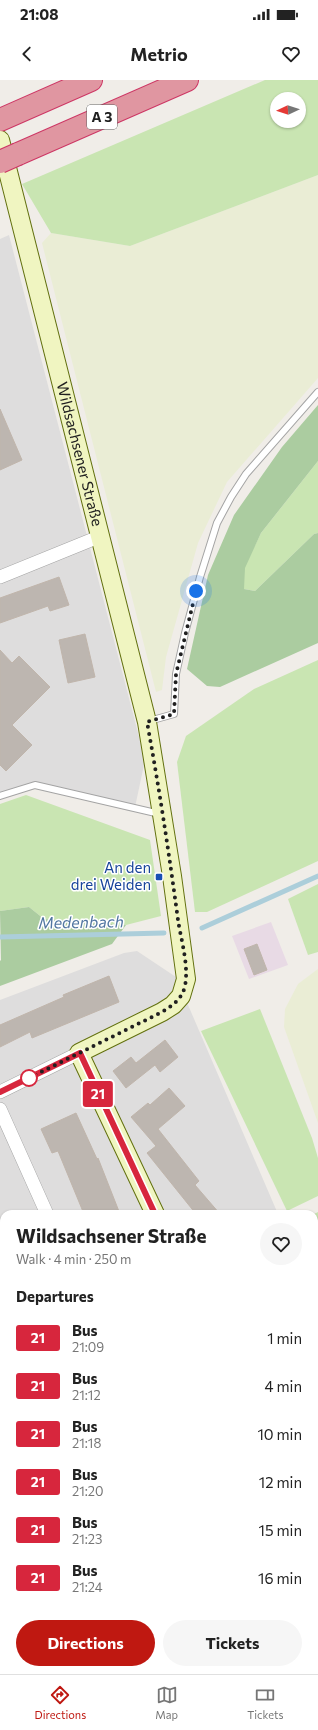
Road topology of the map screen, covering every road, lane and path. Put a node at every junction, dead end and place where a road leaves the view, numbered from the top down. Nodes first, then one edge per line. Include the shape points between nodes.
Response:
1 (91, 80) edge
2 (186, 80) edge
3 (4, 118) edge
4 (0, 140) edge
5 (9, 158) edge
6 (318, 392) edge
7 (101, 536) junction
8 (0, 577) edge
9 (147, 722) junction
10 (0, 796) edge
11 (163, 814) junction
12 (80, 1053) junction
13 (0, 1092) edge
14 (0, 1109) edge
15 (45, 1210) edge
16 (153, 1210) edge

1 - 3 highway, A 3
2 - 5 highway, A 3
4 - 7 main road, Wildsachsener Straße
6 - 9 lane via 246,474 217,523 185,633 176,674 174,714
7 - 8 street
7 - 9 main road, Wildsachsener Straße
9 - 11 main road, Wildsachsener Straße
10 - 11 lane via 35,785
11 - 12 main road, Wildsachsener Straße via 184,962 185,987 173,1005
12 - 13 street, Wildsachsener Straße
12 - 16 main road
14 - 15 street

